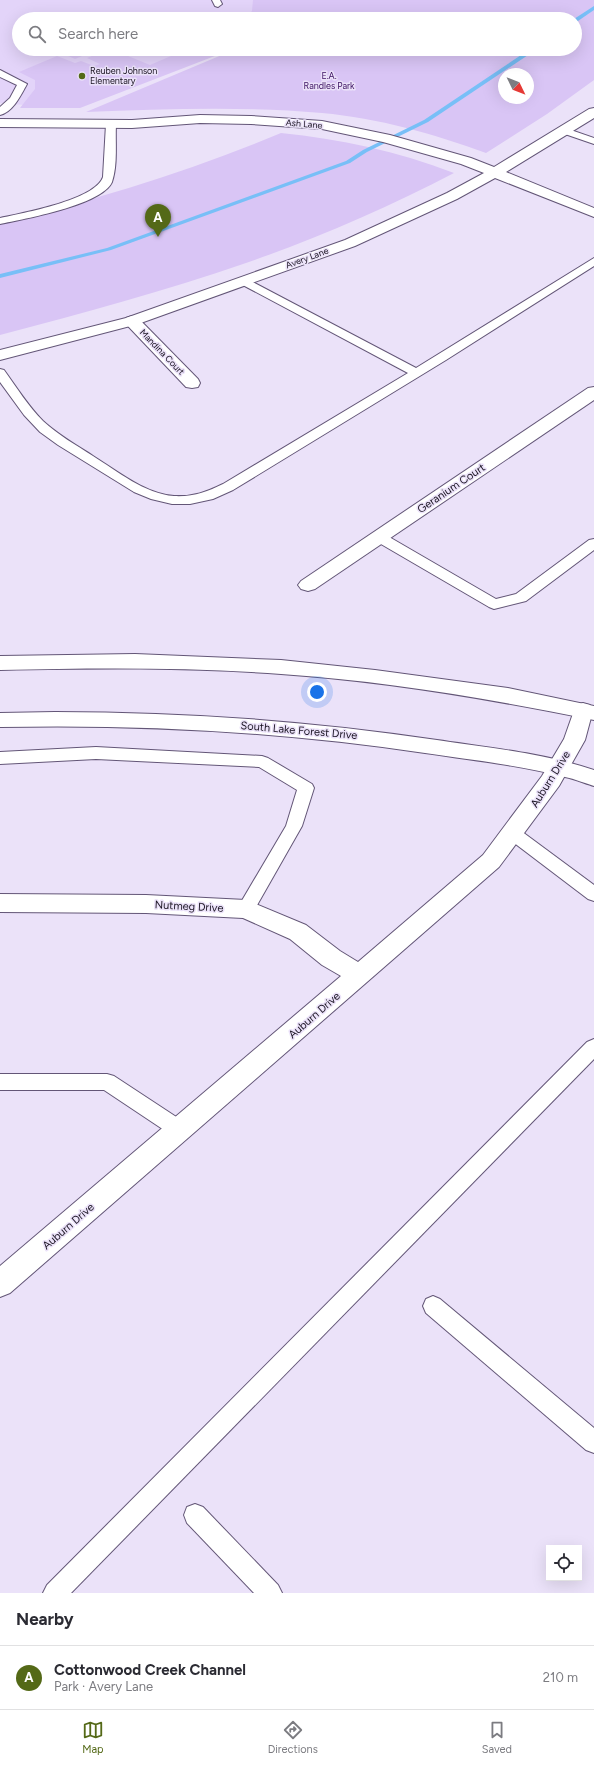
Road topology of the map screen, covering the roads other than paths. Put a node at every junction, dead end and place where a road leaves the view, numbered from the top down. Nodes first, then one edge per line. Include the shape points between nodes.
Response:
1 (0, 73) edge
2 (0, 112) edge
3 (594, 112) edge
4 (0, 122) edge
5 (111, 124) junction
6 (565, 131) junction
7 (594, 141) edge
8 (496, 172) junction
9 (594, 213) edge
10 (0, 221) edge
11 (594, 261) edge
12 (243, 281) junction
13 (132, 321) junction
14 (0, 355) edge
15 (415, 372) junction
16 (0, 373) edge
17 (192, 383) dead end
18 (594, 392) edge
19 (379, 537) junction
20 (594, 543) edge
21 (308, 585) dead end
22 (0, 663) edge
23 (589, 712) edge
24 (0, 720) edge
25 (0, 758) edge
26 (557, 767) junction
27 (594, 778) edge
28 (511, 832) junction
29 (594, 894) edge
30 (0, 903) edge
31 (246, 909) junction
32 (360, 975) junction
33 (594, 1047) edge
34 (0, 1082) edge
35 (180, 1130) junction
36 (0, 1284) edge
37 (433, 1306) dead end
38 (594, 1442) edge
39 (195, 1515) dead end
40 (55, 1593) edge
41 (270, 1593) edge

1 - 2 lane via 22,84 14,99
3 - 6 street, Avery Lane
4 - 5 street, Ash Lane
5 - 8 street, Ash Lane via 200,119 322,125 385,138
5 - 10 lane via 106,183 99,191 77,201
6 - 7 lane
6 - 8 street, Avery Lane
8 - 9 street, Ash Lane
8 - 12 street, Avery Lane via 452,196 350,242
11 - 15 lane
12 - 13 street, Avery Lane
12 - 15 lane
13 - 14 street, Avery Lane
13 - 17 street, Mandina Court
15 - 16 lane via 218,493 205,499 187,501 163,499 142,490 51,435 37,423
18 - 19 street, Geranium Court
19 - 20 lane via 494,604 521,598
19 - 21 street, Geranium Court
22 - 23 street via 136,661 281,667 508,695
23 - 26 street, Auburn Drive
24 - 26 street, South Lake Forest Drive via 116,719 314,730
25 - 31 lane via 96,753 262,762 306,788 294,826
26 - 27 street, South Lake Forest Drive
26 - 28 street, Auburn Drive via 543,792
28 - 29 lane
28 - 32 street, Auburn Drive via 491,861
30 - 31 street, Nutmeg Drive via 146,904
31 - 32 street, Nutmeg Drive via 298,932 331,958
32 - 35 street, Auburn Drive
33 - 40 lane
34 - 35 lane via 107,1082
35 - 36 street, Auburn Drive
37 - 38 lane
39 - 41 lane

